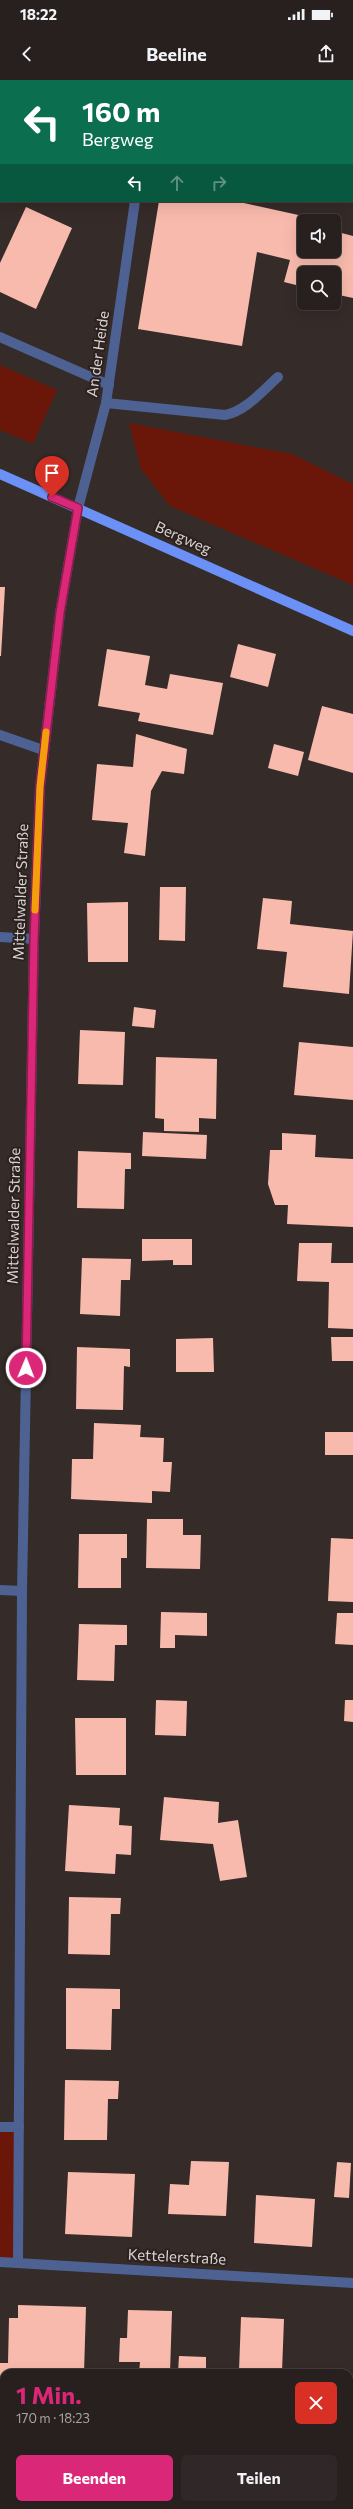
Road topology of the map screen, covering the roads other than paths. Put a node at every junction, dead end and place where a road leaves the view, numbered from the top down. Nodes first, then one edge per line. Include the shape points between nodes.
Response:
1 (135, 202) edge
2 (0, 337) edge
3 (278, 377) dead end
4 (110, 385) junction
5 (106, 403) junction
6 (0, 474) edge
7 (78, 508) junction
8 (353, 631) edge
9 (0, 736) edge
10 (44, 750) junction
11 (0, 937) edge
12 (34, 940) junction
13 (0, 1590) edge
14 (22, 1591) junction
15 (0, 2127) edge
16 (19, 2127) junction
17 (0, 2262) edge
18 (18, 2263) junction
19 (353, 2283) edge

1 - 4 street, An der Heide
2 - 4 street
3 - 5 street via 239,410 225,415
4 - 5 street, An der Heide
5 - 7 street, An der Heide
6 - 7 main road, Bergweg
7 - 8 main road, Bergweg
7 - 10 street, Mittelwalder Straße via 60,613
9 - 10 street
10 - 12 street, Mittelwalder Straße via 40,787
11 - 12 street
12 - 14 street, Mittelwalder Straße
13 - 14 street
14 - 16 street, Mittelwalder Straße
15 - 16 street
16 - 18 street, Mittelwalder Straße
17 - 18 street, Kettelerstraße
18 - 19 street, Kettelerstraße

